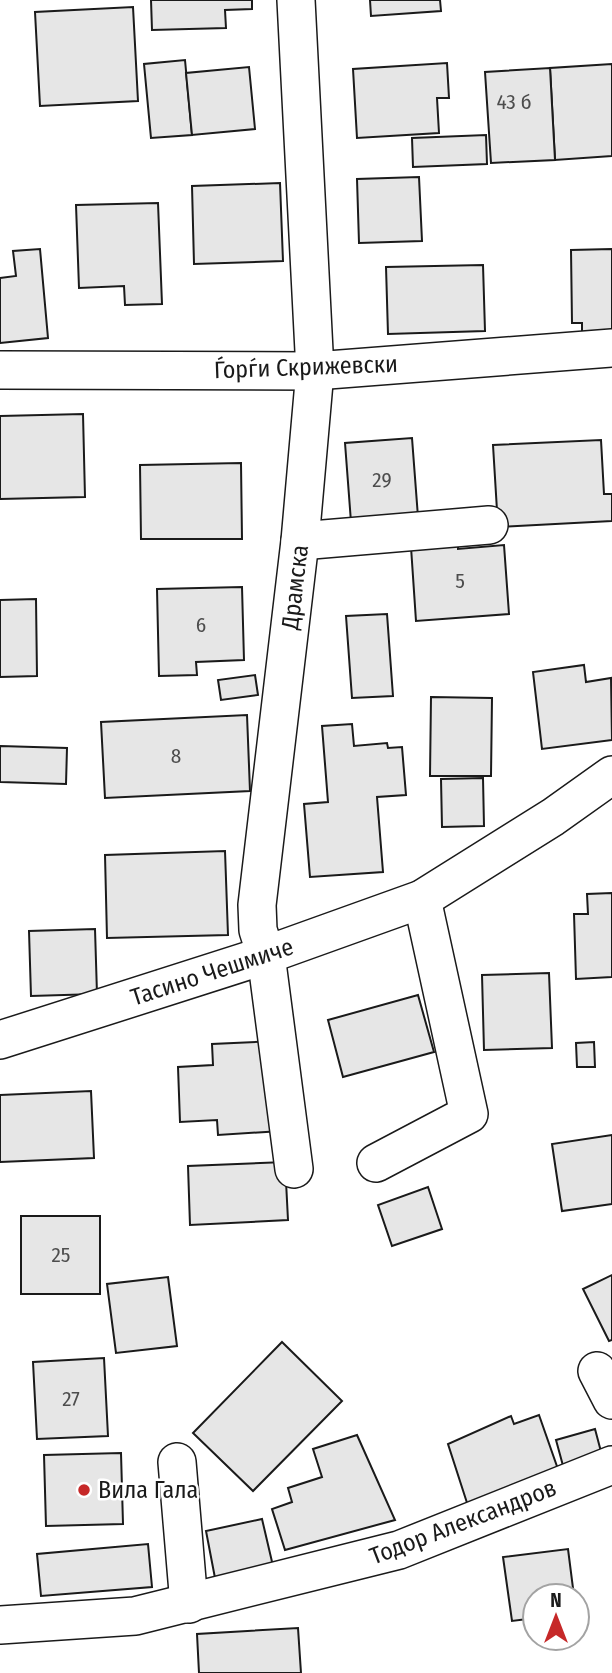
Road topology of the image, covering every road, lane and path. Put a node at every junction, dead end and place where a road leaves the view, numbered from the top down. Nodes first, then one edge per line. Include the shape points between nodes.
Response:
1 (296, 0) edge
2 (612, 348) edge
3 (0, 370) edge
4 (315, 371) junction
5 (489, 525) dead end
6 (300, 541) junction
7 (612, 775) edge
8 (422, 900) junction
9 (266, 955) junction
10 (0, 1040) edge
11 (376, 1163) dead end
12 (294, 1169) dead end
13 (177, 1462) dead end
14 (612, 1465) edge
15 (189, 1604) junction
16 (0, 1625) edge

1 - 4 street, Драмска
2 - 4 street, Ѓорѓи Скрижевски
3 - 4 street, Ѓорѓи Скрижевски
4 - 6 street, Драмска
5 - 6 street
6 - 9 street, Драмска via 257,905
7 - 8 street, Тасино Чешмиче
8 - 9 street, Тасино Чешмиче
8 - 11 street via 469,1114
9 - 10 street, Тасино Чешмиче
9 - 12 street, Драмска
13 - 15 street
14 - 15 street, Тодор Александров via 399,1550
15 - 16 street, Тодор Александров via 135,1616

